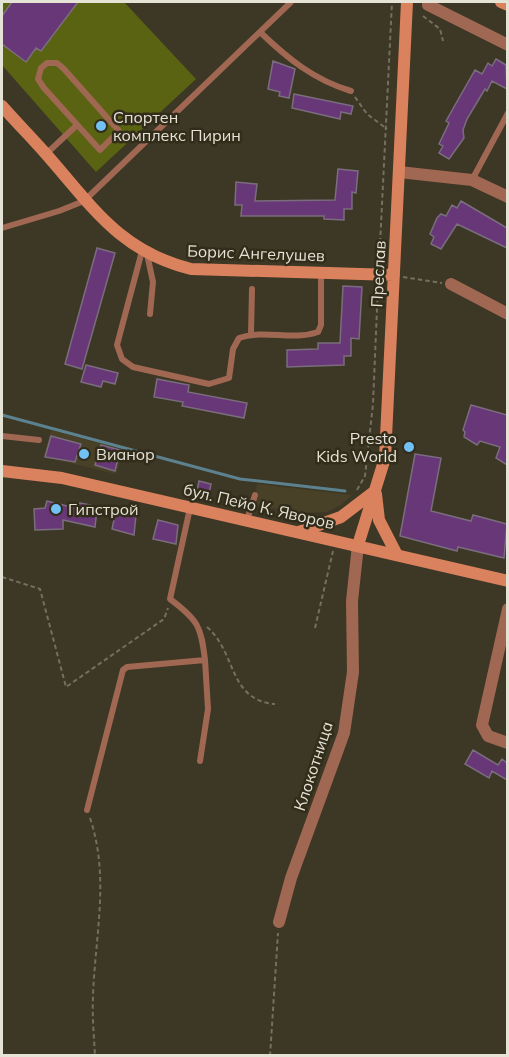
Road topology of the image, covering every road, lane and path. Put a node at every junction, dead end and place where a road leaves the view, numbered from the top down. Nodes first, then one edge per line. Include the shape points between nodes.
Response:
1 (291, 2) edge
2 (392, 2) edge
3 (407, 2) edge
4 (501, 2) edge
5 (507, 5) edge
6 (424, 10) joint
7 (260, 32) junction
8 (443, 41) dead end
9 (507, 45) edge
10 (351, 91) joint
11 (2, 106) edge
12 (507, 113) edge
13 (77, 125) junction
14 (386, 128) junction
15 (401, 140) junction
16 (46, 154) junction
17 (399, 172) junction
18 (472, 180) junction
19 (507, 197) edge
20 (84, 201) junction
21 (2, 228) edge
22 (144, 252) junction
23 (321, 272) junction
24 (379, 275) junction
25 (394, 275) junction
26 (451, 284) joint
27 (252, 289) dead end
28 (150, 314) dead end
29 (507, 314) edge
30 (250, 334) junction
31 (2, 436) edge
32 (39, 440) dead end
33 (2, 471) edge
34 (376, 490) junction
35 (356, 493) dead end
36 (255, 495) dead end
37 (190, 507) junction
38 (247, 520) junction
39 (298, 532) junction
40 (337, 540) junction
41 (358, 545) junction
42 (397, 555) junction
43 (2, 577) edge
44 (507, 581) edge
45 (171, 599) junction
46 (507, 609) edge
47 (190, 614) junction
48 (315, 628) dead end
49 (205, 660) junction
50 (275, 705) dead end
51 (507, 743) edge
52 (200, 761) dead end
53 (87, 810) joint
54 (279, 922) joint
55 (95, 1056) edge
56 (270, 1056) edge

1 - 7 lane
2 - 14 path
3 - 15 street, Преслав
4 - 5 street
6 - 8 path via 440,29
6 - 9 street
7 - 10 lane via 310,73
7 - 20 lane
10 - 14 path via 367,114
11 - 16 street, Борис Ангелушев
12 - 18 lane
13 - 13 lane via 38,79 47,63 57,63 64,69 119,131 100,150
13 - 16 lane
14 - 15 path
14 - 24 path
15 - 17 street, Преслав
16 - 20 street, Борис Ангелушев
17 - 18 street
17 - 25 street, Преслав
18 - 19 street
20 - 21 lane
20 - 22 street, Борис Ангелушев via 117,233
22 - 23 street, Борис Ангелушев via 162,262 191,269
22 - 28 lane via 153,282
22 - 30 lane via 117,345 122,359 133,367 209,384 222,382 229,378 233,349 239,338
23 - 24 street, Борис Ангелушев
23 - 30 lane via 318,332
24 - 25 street, Борис Ангелушев
24 - 35 path via 373,404 364,476
25 - 26 path
25 - 34 street, Преслав via 385,458
26 - 29 street
27 - 30 lane
31 - 32 lane
33 - 37 street, бул. Пейо К. Яворов via 56,476
34 - 39 street via 343,516
34 - 41 street, Преслав
34 - 42 street via 379,520
36 - 38 lane
37 - 38 street, бул. Пейо К. Яворов
37 - 45 lane
38 - 39 street, бул. Пейо К. Яворов
39 - 40 street, бул. Пейо К. Яворов
40 - 41 street, бул. Пейо К. Яворов
40 - 48 path
41 - 42 street, бул. Пейо К. Яворов
41 - 54 street, Клокотница via 352,601 353,672 344,733
42 - 44 street, бул. Пейо К. Яворов
43 - 45 path via 40,589 66,687 164,620
45 - 47 lane
46 - 51 street via 482,725 488,736
47 - 49 lane via 202,631
47 - 50 path via 221,643 243,691 256,701
49 - 52 lane via 208,709
49 - 53 lane via 123,670
53 - 55 path via 101,868 93,997
54 - 56 path

